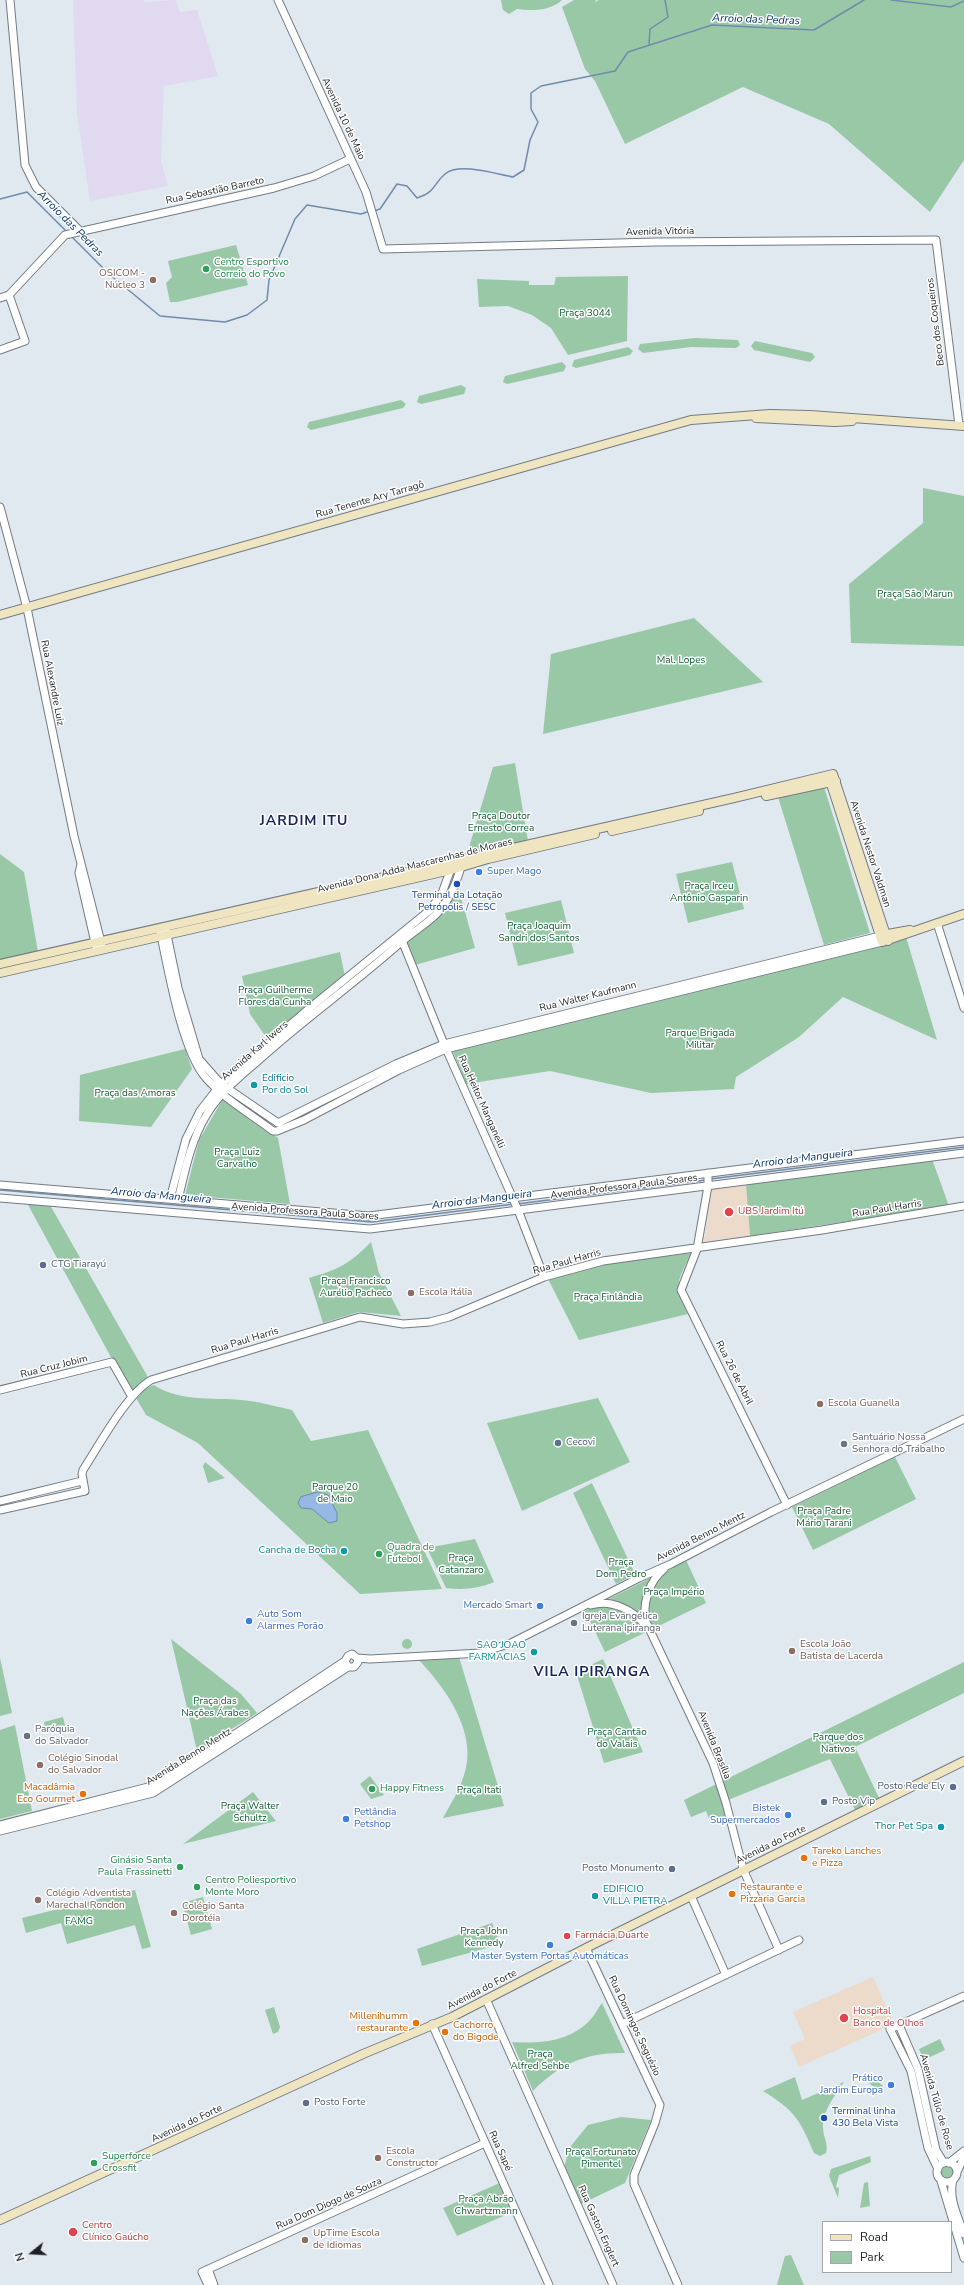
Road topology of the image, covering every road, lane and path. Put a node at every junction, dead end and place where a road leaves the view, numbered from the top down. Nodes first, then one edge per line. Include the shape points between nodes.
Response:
1 (10, 0) edge
2 (278, 0) edge
3 (350, 158) junction
4 (80, 231) junction
5 (936, 240) joint
6 (383, 249) joint
7 (9, 295) junction
8 (0, 298) edge
9 (0, 350) edge
10 (962, 425) edge
11 (0, 507) edge
12 (27, 608) junction
13 (0, 615) edge
14 (832, 778) junction
15 (463, 859) junction
16 (453, 862) junction
17 (461, 867) junction
18 (451, 870) junction
19 (964, 914) edge
20 (937, 923) junction
21 (162, 927) junction
22 (164, 935) junction
23 (884, 938) junction
24 (401, 939) junction
25 (98, 942) junction
26 (100, 951) junction
27 (0, 964) edge
28 (0, 973) edge
29 (964, 1008) edge
30 (445, 1046) junction
31 (222, 1088) junction
32 (964, 1141) edge
33 (964, 1153) edge
34 (708, 1180) junction
35 (0, 1185) edge
36 (0, 1198) edge
37 (170, 1199) junction
38 (178, 1200) junction
39 (515, 1204) junction
40 (964, 1206) edge
41 (697, 1249) junction
42 (544, 1277) junction
43 (0, 1390) edge
44 (132, 1397) junction
45 (964, 1419) edge
46 (82, 1481) junction
47 (0, 1501) edge
48 (787, 1505) junction
49 (0, 1510) edge
50 (671, 1564) junction
51 (639, 1578) junction
52 (616, 1590) junction
53 (648, 1595) junction
54 (644, 1606) junction
55 (621, 1607) junction
56 (580, 1609) junction
57 (630, 1611) junction
58 (651, 1634) junction
59 (357, 1661) junction
60 (347, 1664) junction
61 (964, 1761) edge
62 (14, 1824) junction
63 (0, 1825) edge
64 (0, 1831) edge
65 (743, 1870) junction
66 (691, 1896) junction
67 (800, 1940) dead end
68 (586, 1948) junction
69 (779, 1950) junction
70 (726, 1975) junction
71 (964, 1996) edge
72 (486, 2000) junction
73 (432, 2024) junction
74 (622, 2024) junction
75 (899, 2025) junction
76 (910, 2049) junction
77 (902, 2052) junction
78 (485, 2143) junction
79 (964, 2151) edge
80 (964, 2157) edge
81 (947, 2163) junction
82 (938, 2168) junction
83 (957, 2172) junction
84 (953, 2180) junction
85 (941, 2181) junction
86 (0, 2220) edge
87 (952, 2221) edge
88 (952, 2222) edge
89 (964, 2234) edge
90 (964, 2258) edge
91 (205, 2271) junction
92 (208, 2285) edge
93 (214, 2285) edge
94 (550, 2285) edge
95 (613, 2285) edge
96 (678, 2285) edge

1 - 4 street via 25,165 36,187
2 - 3 street, Avenida 10 de Maio
3 - 4 street, Rua Sebastião Barreto via 314,176 274,188
3 - 6 street, Avenida 10 de Maio via 366,192
4 - 7 street, Rua Sebastião Barreto via 68,234
5 - 6 street, Avenida Vitória via 656,242
5 - 10 street, Beco dos Coqueiros
7 - 8 street
7 - 9 street via 25,341
10 - 12 main road, Rua Tenente Ary Tarragô via 792,414 691,420
11 - 12 street, Rua Alexandre Luiz
12 - 13 main road, Rua Tenente Ary Tarragô
12 - 25 street, Rua Alexandre Luiz via 81,863 85,871
14 - 15 main road, Avenida Dona Adda Mascarenhas de Moraes
14 - 17 main road, Avenida Dona Adda Mascarenhas de Moraes
14 - 23 main road, Avenida Nestor Valdman
15 - 16 main road, Avenida Dona Adda Mascarenhas de Moraes
15 - 17 street, Avenida Karl Iwers
16 - 18 street, Avenida Karl Iwers
16 - 21 main road, Avenida Dona Adda Mascarenhas de Moraes
17 - 18 main road, Avenida Dona Adda Mascarenhas de Moraes
17 - 24 street, Avenida Karl Iwers via 441,909 433,918
18 - 22 main road, Avenida Dona Adda Mascarenhas de Moraes
18 - 24 street, Avenida Karl Iwers via 446,886 437,901
19 - 20 main road, Rua Walter Kaufmann
20 - 23 main road, Rua Walter Kaufmann via 908,935
20 - 29 street
21 - 22 street
21 - 25 main road, Avenida Dona Adda Mascarenhas de Moraes
22 - 26 main road, Avenida Dona Adda Mascarenhas de Moraes
22 - 31 street via 173,990 194,1061 206,1078
23 - 30 street, Rua Walter Kaufmann
24 - 30 street, Rua Heitor Manganelli
24 - 31 street, Avenida Karl Iwers via 357,981
25 - 26 street, Rua Alexandre Luiz
25 - 27 main road, Avenida Dona Adda Mascarenhas de Moraes
26 - 28 main road, Avenida Dona Adda Mascarenhas de Moraes
30 - 31 street, Rua Walter Kaufmann via 396,1064 278,1123
30 - 31 street, Rua Walter Kaufmann via 281,1130 273,1131
30 - 39 street, Rua Heitor Manganelli
31 - 37 street, Avenida Karl Iwers via 200,1111 186,1139
31 - 38 street, Avenida Karl Iwers via 194,1140
32 - 34 street, Avenida Professora Paula Soares
33 - 34 street, Avenida Professora Paula Soares
34 - 39 street, Avenida Professora Paula Soares
34 - 39 street, Avenida Professora Paula Soares
34 - 41 street, Rua 26 de Abril
35 - 37 street, Avenida Professora Paula Soares
36 - 39 street, Avenida Professora Paula Soares via 370,1229
37 - 38 street, Avenida Professora Paula Soares
38 - 39 street, Avenida Professora Paula Soares via 369,1216
39 - 42 street, Rua Heitor Manganelli
40 - 41 street, Rua Paul Harris
41 - 42 street, Rua Paul Harris via 603,1261
41 - 48 street, Rua 26 de Abril via 681,1287 682,1292
42 - 44 street, Rua Paul Harris via 449,1317 430,1322 404,1324 360,1317 151,1380
43 - 44 street, Rua Cruz Jobim via 112,1362
44 - 46 street via 83,1470
45 - 48 street, Avenida Benno Mentz
46 - 47 street
46 - 49 street via 85,1491
48 - 50 street, Avenida Benno Mentz
50 - 51 street, Avenida Benno Mentz
50 - 53 street via 657,1576
51 - 52 street, Avenida Benno Mentz
51 - 53 street via 645,1584
52 - 55 street via 615,1599
52 - 56 street, Avenida Benno Mentz
53 - 54 street
54 - 57 street via 638,1611
54 - 58 street, Avenida Brasília
55 - 56 street, Avenida Brasília via 599,1604
55 - 57 street, Avenida Brasília
56 - 59 street, Avenida Benno Mentz via 493,1650 481,1653
57 - 58 street, Avenida Brasília
58 - 65 street, Avenida Brasília via 712,1763 726,1803
59 - 60 street via 352,1668
59 - 60 street via 350,1655
60 - 62 street, Avenida Benno Mentz via 152,1786
61 - 65 main road, Avenida do Forte
62 - 63 street, Avenida Benno Mentz
62 - 64 street, Avenida Benno Mentz
65 - 66 main road, Avenida do Forte
65 - 69 street, Avenida Brasília
66 - 68 main road, Avenida do Forte
66 - 70 street
67 - 69 street
68 - 72 main road, Avenida do Forte
68 - 74 street, Rua Domingos Seguézio
69 - 70 street
70 - 74 street
71 - 75 street
72 - 73 main road, Avenida do Forte
72 - 95 street, Rua Gaston Englert
73 - 78 street, Rua Sapé
73 - 86 main road, Avenida do Forte
74 - 96 street, Rua Domingos Seguézio via 660,2105 634,2176 634,2184
75 - 76 street, Avenida Túlio de Rose
75 - 77 street, Avenida Túlio de Rose via 890,2029
76 - 77 street
76 - 81 street, Avenida Túlio de Rose via 923,2089 936,2150
77 - 82 street, Avenida Túlio de Rose via 916,2088 928,2148
78 - 91 street, Rua Dom Diogo de Souza
78 - 94 street, Rua Sapé
79 - 81 street
80 - 83 street
81 - 82 street
81 - 83 street via 954,2166
82 - 85 street via 937,2175
83 - 84 street
84 - 85 street
84 - 89 street via 952,2196
85 - 87 street
88 - 90 street
91 - 92 street
91 - 93 street

